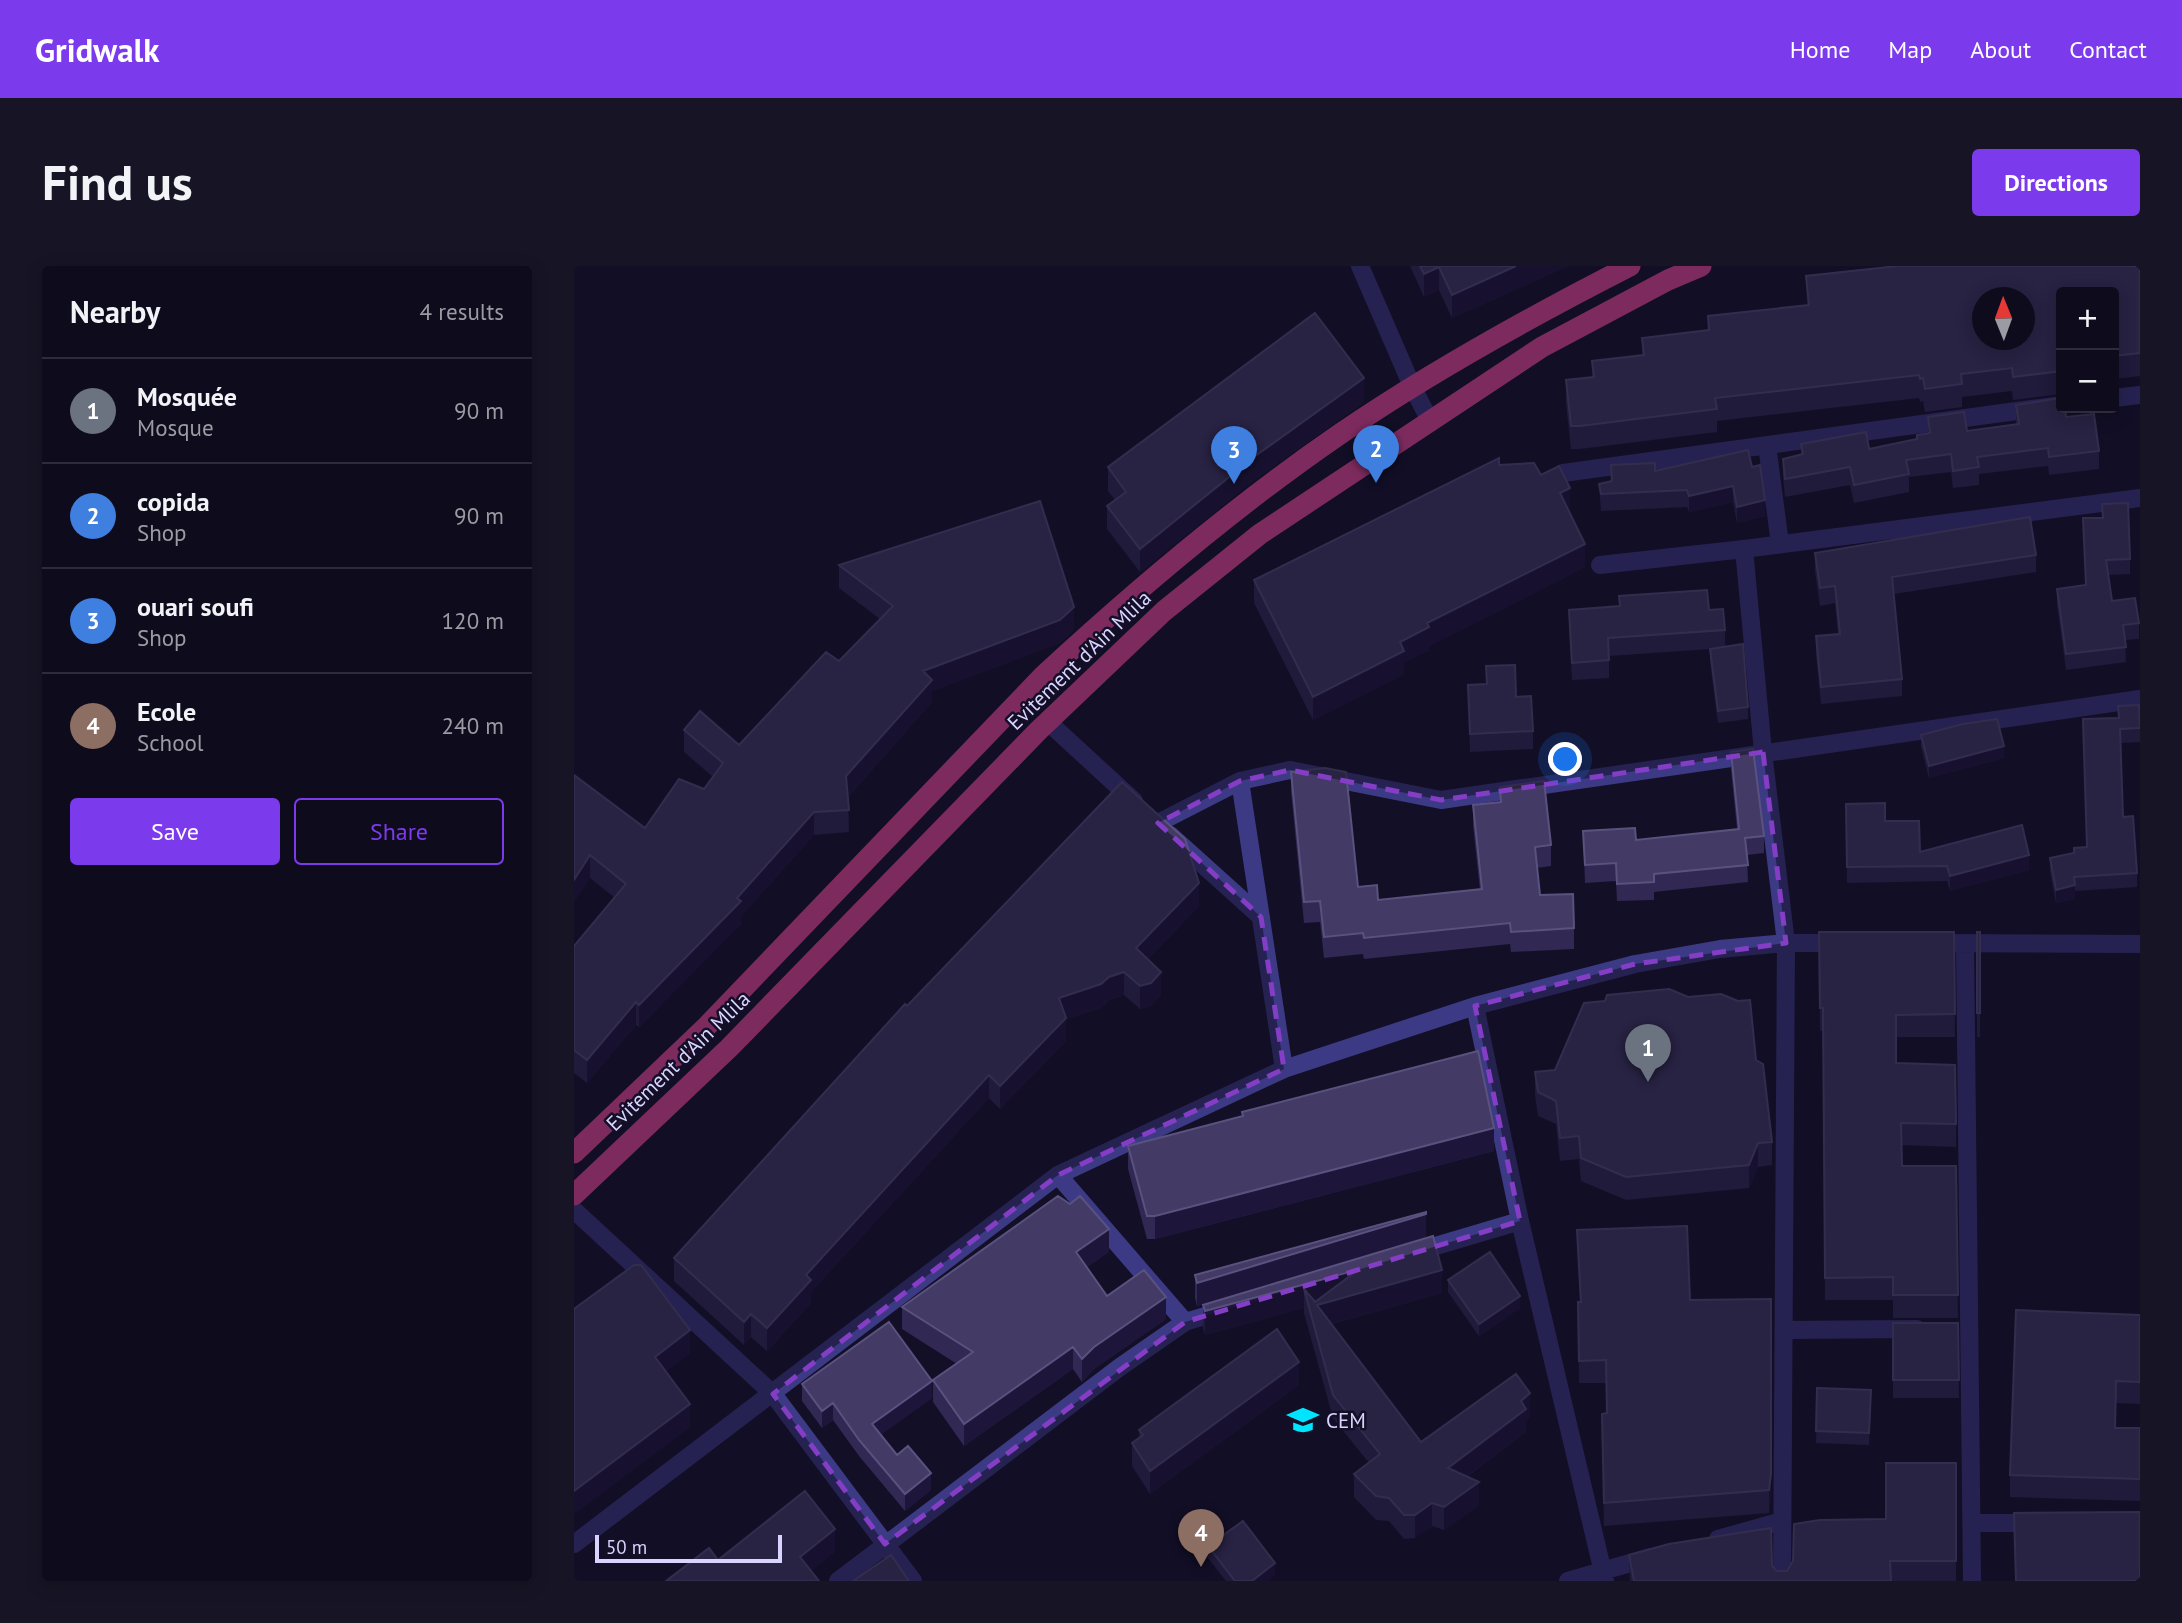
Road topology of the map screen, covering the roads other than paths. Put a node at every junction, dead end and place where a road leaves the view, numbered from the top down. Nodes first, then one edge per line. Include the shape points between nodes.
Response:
1 (1360, 266) edge
2 (1630, 266) edge
3 (1701, 266) edge
4 (1412, 386) junction
5 (2140, 395) edge
6 (2119, 397) edge
7 (2056, 406) edge
8 (1430, 421) junction
9 (1767, 445) junction
10 (1563, 473) edge
11 (2140, 498) edge
12 (1780, 544) junction
13 (1744, 549) junction
14 (1600, 565) dead end
15 (2140, 699) edge
16 (1048, 722) junction
17 (1763, 752) junction
18 (1240, 781) junction
19 (1158, 823) junction
20 (1261, 917) junction
21 (1786, 943) junction
22 (1855, 943) edge
23 (1910, 943) edge
24 (1965, 944) junction
25 (2140, 944) edge
26 (1475, 1006) junction
27 (1284, 1069) junction
28 (574, 1153) edge
29 (1058, 1175) junction
30 (574, 1195) edge
31 (574, 1210) edge
32 (1520, 1221) junction
33 (1399, 1257) edge
34 (1238, 1306) edge
35 (1185, 1322) junction
36 (1930, 1329) edge
37 (1784, 1330) junction
38 (773, 1394) junction
39 (1782, 1521) junction
40 (1972, 1523) junction
41 (2056, 1523) edge
42 (1705, 1542) edge
43 (574, 1544) edge
44 (885, 1544) junction
45 (1666, 1553) edge
46 (1603, 1576) edge
47 (838, 1581) edge
48 (913, 1581) edge
49 (1568, 1581) edge
50 (1782, 1581) edge
51 (1972, 1581) edge

1 - 4 street
2 - 4 highway, Evitement d'Ain Mlila
3 - 8 highway, Evitement d'Ain Mlila via 1542,347
4 - 8 street
4 - 28 highway, Evitement d'Ain Mlila via 1219,524 1098,625 1043,676 707,1027
5 - 6 street
7 - 9 street
8 - 16 highway, Evitement d'Ain Mlila via 1260,534 1164,611
9 - 10 street
9 - 12 street
11 - 12 street
12 - 13 street
13 - 14 street
13 - 17 street
15 - 17 street
16 - 19 street
16 - 30 highway, Evitement d'Ain Mlila via 729,1048
17 - 18 street via 1441,800 1290,769
17 - 21 street
18 - 19 street
18 - 20 street
19 - 20 street
20 - 27 street
21 - 22 street
21 - 26 street via 1635,964
21 - 37 street
23 - 24 street
24 - 25 street
24 - 40 street via 1963,1329
26 - 27 street
26 - 32 street
27 - 29 street
29 - 35 street
29 - 38 street
31 - 38 street
32 - 33 street
32 - 46 street
34 - 35 street
35 - 44 street
36 - 37 street
37 - 39 street
38 - 43 street
38 - 44 street
39 - 42 street
39 - 50 street
40 - 41 street
40 - 51 street
44 - 47 street
44 - 48 street
45 - 46 street
46 - 49 street

